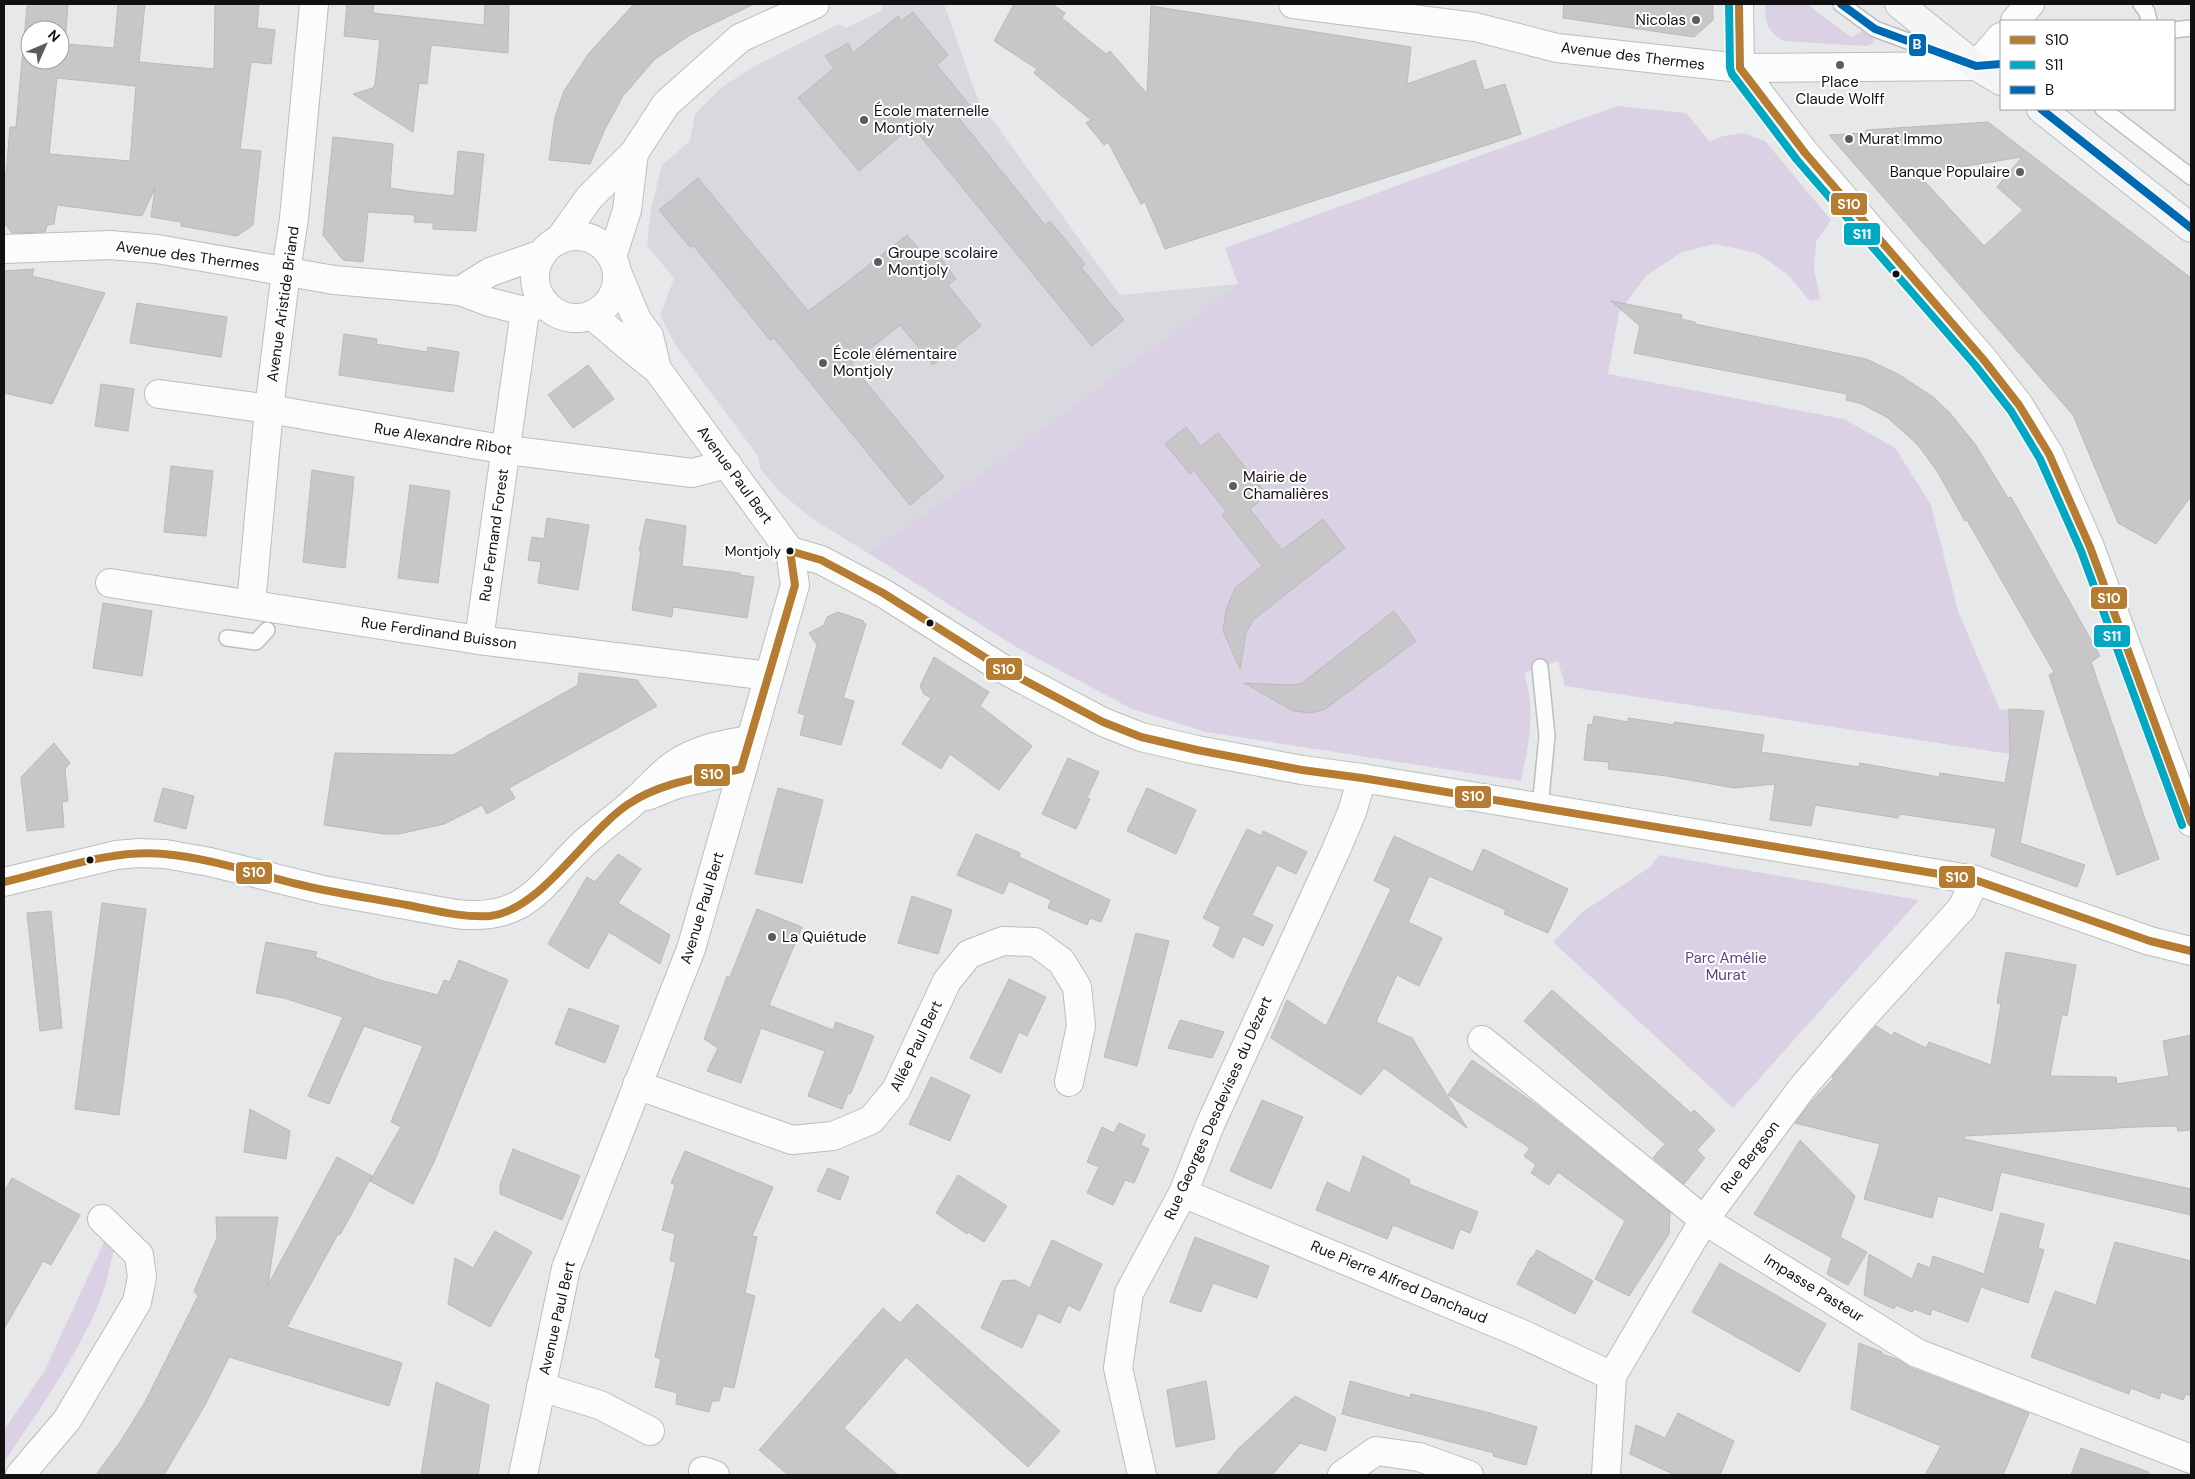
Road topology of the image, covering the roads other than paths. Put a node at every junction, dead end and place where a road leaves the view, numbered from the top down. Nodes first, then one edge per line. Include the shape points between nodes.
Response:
1 (314, 4) edge
2 (815, 4) edge
3 (1293, 4) edge
4 (1739, 4) edge
5 (1841, 4) edge
6 (1899, 4) edge
7 (2030, 4) edge
8 (2141, 4) edge
9 (2016, 20) edge
10 (2149, 20) edge
11 (2191, 28) edge
12 (2175, 30) edge
13 (2000, 39) edge
14 (1989, 65) edge
15 (1740, 68) junction
16 (2000, 79) edge
17 (2042, 110) edge
18 (2104, 110) edge
19 (634, 153) junction
20 (2191, 177) edge
21 (2191, 228) edge
22 (551, 247) junction
23 (4, 250) edge
24 (615, 265) junction
25 (286, 271) junction
26 (460, 291) junction
27 (535, 307) junction
28 (591, 315) junction
29 (657, 369) junction
30 (159, 394) dead end
31 (269, 409) junction
32 (507, 450) junction
33 (727, 464) junction
34 (790, 551) junction
35 (110, 583) dead end
36 (251, 604) junction
37 (267, 630) dead end
38 (227, 638) dead end
39 (479, 640) junction
40 (1540, 667) dead end
41 (769, 676) junction
42 (749, 740) junction
43 (742, 769) junction
44 (1362, 778) junction
45 (636, 800) junction
46 (1540, 808) junction
47 (2191, 822) edge
48 (8, 874) edge
49 (1975, 880) junction
50 (2191, 951) edge
51 (1482, 1040) dead end
52 (1069, 1082) dead end
53 (637, 1085) junction
54 (1184, 1193) junction
55 (102, 1219) dead end
56 (1704, 1220) junction
57 (1612, 1376) junction
58 (541, 1387) junction
59 (650, 1431) dead end
60 (2191, 1459) edge
61 (20, 1475) edge
62 (523, 1475) edge
63 (1142, 1475) edge
64 (1342, 1475) edge
65 (1469, 1475) edge
66 (1606, 1475) edge

1 - 25 street, Avenue Aristide Briand
2 - 19 street via 740,38 666,104
3 - 15 street, Avenue des Thermes via 1475,27 1557,48
4 - 15 street
5 - 14 lane via 1875,29
6 - 14 main road
7 - 9 street
8 - 10 lane
11 - 12 lane
13 - 14 street
14 - 15 street, Avenue des Thermes
14 - 16 main road
15 - 47 street via 1805,153 1983,359 2019,405 2049,454 2090,547
17 - 21 main road
18 - 20 lane
19 - 22 street via 588,198
19 - 24 street via 627,210
22 - 24 street via 571,236 583,236 605,247
22 - 26 street via 490,272
22 - 27 street via 537,266
23 - 25 street, Avenue des Thermes via 110,245 157,249
24 - 28 street via 617,285 612,298
24 - 29 street, Avenue Paul Bert via 637,320 649,336
25 - 26 street, Avenue des Thermes via 334,280
25 - 31 street, Avenue Aristide Briand
26 - 27 street, Avenue des Thermes via 490,302
27 - 28 street via 574,318
27 - 32 street, Rue Fernand Forest
28 - 29 street, Avenue Paul Bert
29 - 33 street, Avenue Paul Bert
30 - 31 street, Rue Alexandre Ribot
31 - 32 street, Rue Alexandre Ribot
31 - 36 street, Avenue Aristide Briand
32 - 33 street, Rue Alexandre Ribot via 692,473
32 - 39 street, Rue Fernand Forest
33 - 34 street, Avenue Paul Bert
34 - 41 street, Avenue Paul Bert via 794,585
34 - 44 street via 821,560 877,590 1003,669 1103,722 1141,737 1197,750
35 - 36 street, Rue Ferdinand Buisson
36 - 39 street, Rue Ferdinand Buisson
37 - 38 lane via 256,642
39 - 41 street, Rue Ferdinand Buisson
40 - 46 lane via 1547,736
41 - 42 street, Avenue Paul Bert
42 - 43 street, Avenue Paul Bert
42 - 45 street via 706,748 671,767
43 - 45 street via 677,784
43 - 53 street, Avenue Paul Bert via 691,949
44 - 46 street
44 - 54 street, Rue Georges Desdevises du Dézert via 1352,812 1210,1125
45 - 48 street via 581,846 529,899 487,916 456,914 322,890 165,854 116,855
46 - 49 street
49 - 50 street via 2150,941
49 - 56 street, Rue Bergson via 1962,908 1802,1088
51 - 56 street, Impasse Pasteur
52 - 53 street, Allée Paul Bert via 1081,1026 1077,987 1061,961 1035,942 1003,941 969,954 947,981 896,1090 871,1120 833,1136 792,1140
53 - 58 street, Avenue Paul Bert via 566,1268
54 - 57 street, Rue Pierre Alfred Danchaud via 1520,1333
54 - 63 street, Rue Georges Desdevises du Dézert via 1129,1293 1118,1368
55 - 61 street via 139,1255 142,1277 137,1302 67,1420
56 - 57 street, Rue Bergson
56 - 60 street, Impasse Pasteur via 1918,1353
57 - 66 street, Rue Bergson
58 - 59 street via 600,1406
58 - 62 street, Avenue Paul Bert
64 - 65 street via 1376,1451 1419,1458

